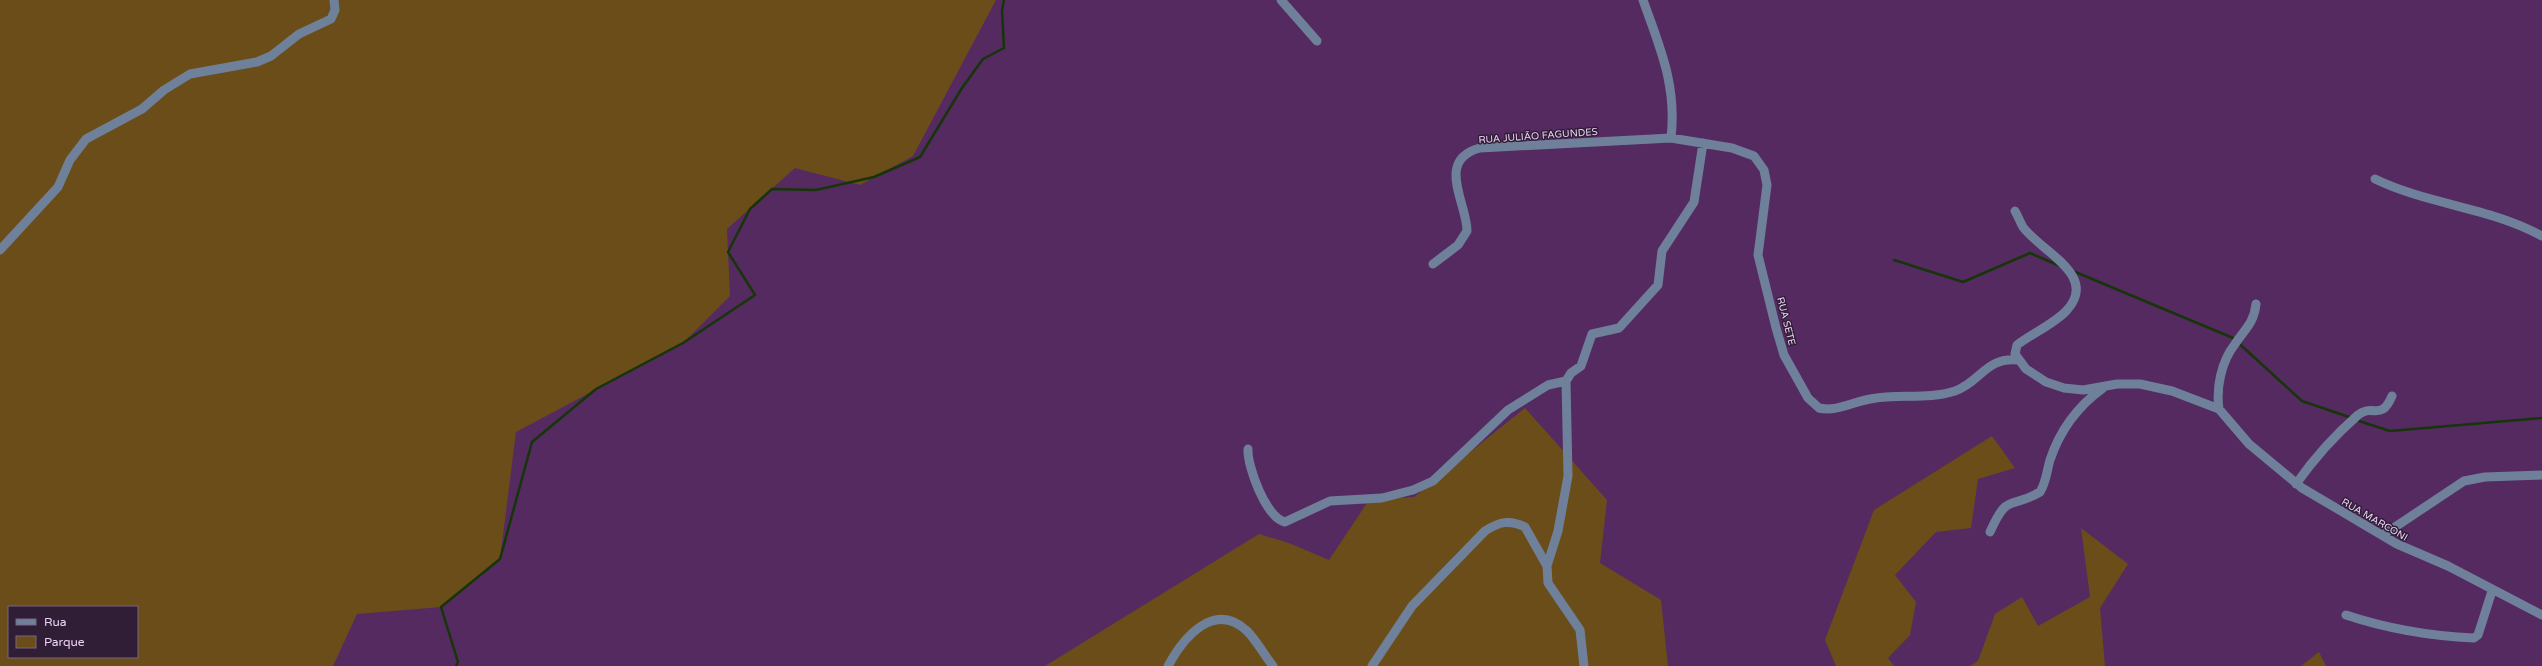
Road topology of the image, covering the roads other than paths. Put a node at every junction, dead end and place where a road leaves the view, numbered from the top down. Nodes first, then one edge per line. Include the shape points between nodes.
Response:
1 (334, 0) edge
2 (1281, 0) edge
3 (1643, 0) edge
4 (1317, 41) dead end
5 (1671, 138) junction
6 (1704, 143) junction
7 (2375, 180) dead end
8 (2015, 211) dead end
9 (2542, 236) edge
10 (0, 250) edge
11 (1433, 264) dead end
12 (2256, 304) dead end
13 (2018, 360) junction
14 (1566, 381) junction
15 (2104, 387) junction
16 (2392, 396) dead end
17 (2220, 410) junction
18 (1248, 449) dead end
19 (2542, 475) edge
20 (2296, 484) junction
21 (1990, 532) dead end
22 (2383, 535) junction
23 (1547, 566) junction
24 (2492, 591) junction
25 (2346, 615) dead end
26 (2542, 615) edge
27 (1168, 666) edge
28 (1273, 666) edge
29 (1372, 666) edge
30 (1584, 666) edge

1 - 10 street via 335,10 331,19 299,34 271,56 242,66 190,74 164,90 142,109 86,139 70,160 62,182 19,226
2 - 4 street
3 - 5 street via 1667,66 1672,91
5 - 6 street, RUA SETE
5 - 11 street, RUA JULIÃO FAGUNDES via 1480,148 1470,151 1461,162 1456,177 1467,231 1458,245
6 - 13 street, RUA SETE via 1747,152 1764,170 1767,185 1758,241 1759,263 1784,355 1808,398 1819,408 1834,408 1871,399 1951,392 1965,387 2000,360
6 - 14 street via 1694,202 1662,250 1658,286 1619,328 1592,334 1581,366 1571,373
7 - 9 street via 2416,195 2502,217
8 - 13 street via 2022,226 2070,270 2074,277 2076,292 2074,301 2064,314 2017,345 2015,354
12 - 17 street via 2251,326 2234,345 2224,368 2218,393
13 - 15 street via 2026,369 2046,382 2064,388 2083,390
14 - 18 street via 1548,385 1502,414 1432,480 1413,490 1382,498 1330,501 1284,522 1275,517 1270,510 1252,474
14 - 23 street via 1568,476 1558,531
15 - 17 street via 2124,384 2152,386
15 - 21 street via 2083,404 2063,430 2040,492 2005,505
16 - 20 street via 2386,408 2379,412 2363,412 2327,443
17 - 20 street, RUA MARCONI via 2249,444
19 - 22 street via 2472,478 2464,481
20 - 22 street, RUA MARCONI
22 - 24 street, RUA MARCONI via 2396,544 2448,566
23 - 29 street via 1525,527 1508,521 1497,523 1485,531 1412,606
23 - 30 street via 1548,583 1580,630
24 - 25 street via 2478,635 2474,638 2437,637
24 - 26 street, RUA MARCONI
27 - 28 street via 1188,636 1201,625 1217,619 1233,622 1248,631

